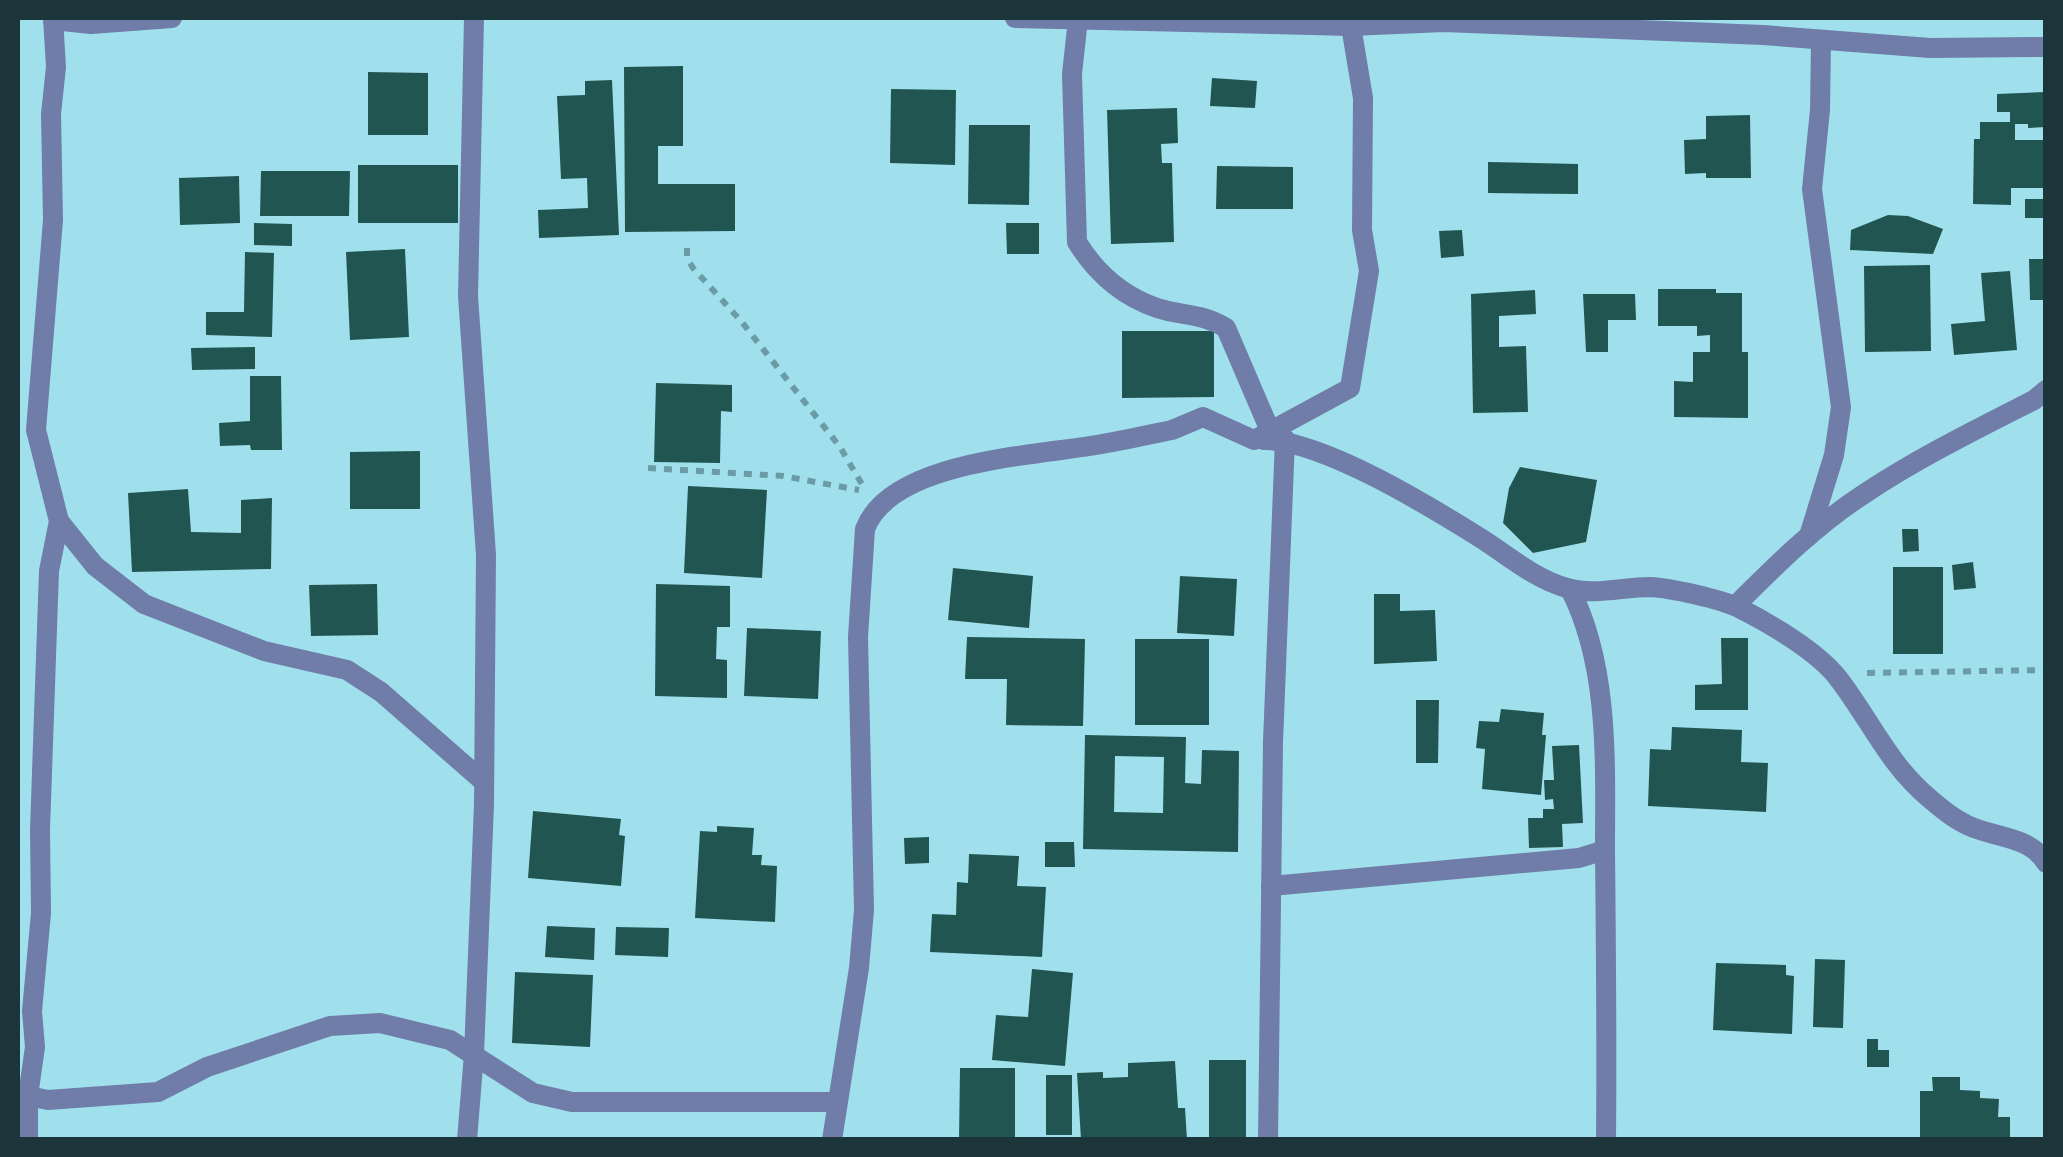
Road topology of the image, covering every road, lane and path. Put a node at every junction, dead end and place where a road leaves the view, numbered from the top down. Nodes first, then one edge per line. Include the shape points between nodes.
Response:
1 (172, 18) edge
2 (474, 18) edge
3 (1015, 18) edge
4 (53, 19) edge
5 (1078, 19) edge
6 (1444, 20) edge
7 (1351, 26) junction
8 (1822, 40) junction
9 (2046, 47) edge
10 (688, 248) dead end
11 (2046, 390) edge
12 (1270, 437) junction
13 (648, 468) dead end
14 (59, 521) junction
15 (1809, 536) junction
16 (1570, 589) junction
17 (1734, 606) junction
18 (2046, 670) edge
19 (1835, 673) junction
20 (484, 782) junction
21 (1605, 850) junction
22 (2046, 863) edge
23 (1271, 886) junction
24 (474, 1054) junction
25 (23, 1095) edge
26 (836, 1102) junction
27 (28, 1140) edge
28 (468, 1140) edge
29 (832, 1140) edge
30 (1268, 1140) edge
31 (1606, 1140) edge

1 - 4 street via 91,24
2 - 20 street via 468,296 486,554
3 - 5 street
4 - 14 street via 53,220 36,430
5 - 7 street
5 - 12 street via 1072,74 1078,242 1110,282 1158,308 1210,317 1226,328
6 - 7 street
6 - 8 street
7 - 12 street via 1364,98 1362,230 1369,271 1350,388
8 - 9 street
8 - 15 street via 1812,189 1841,407
10 - 13 path via 693,268 829,433 866,491 783,476
11 - 15 street via 1862,495
12 - 16 street via 1428,504 1526,570
12 - 23 street
12 - 26 street via 1203,418 1153,434 951,469 876,507 865,529 858,637 864,910
14 - 20 street via 95,566 144,604 264,651 347,670
14 - 25 street via 49,571 34,1047
15 - 17 street
16 - 17 street via 1649,587
16 - 21 street via 1585,618 1604,738
17 - 19 street
18 - 19 path
19 - 22 street via 1905,778 1948,815 2015,838
20 - 24 street
21 - 23 street via 1579,858
21 - 31 street
23 - 30 street
24 - 25 street via 422,1031 330,1026 207,1067 158,1092 48,1100
24 - 26 street via 533,1093 572,1102
24 - 28 street
25 - 27 street
26 - 29 street

